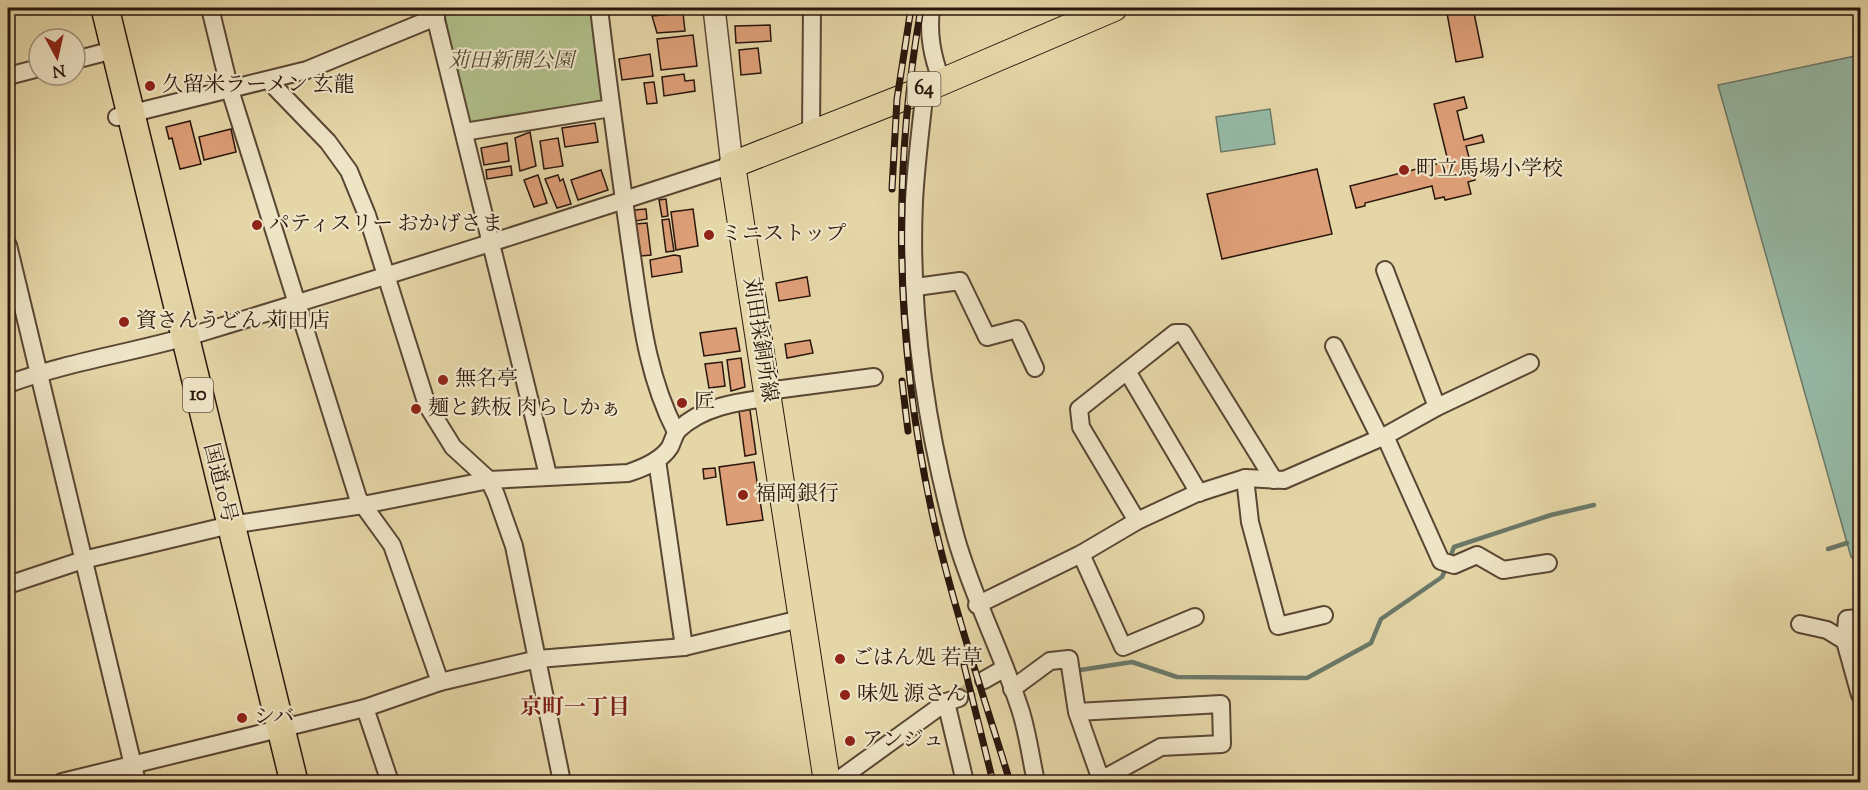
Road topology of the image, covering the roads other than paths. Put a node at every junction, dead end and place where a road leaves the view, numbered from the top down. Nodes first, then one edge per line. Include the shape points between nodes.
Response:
1 (90, 8) edge
2 (105, 8) edge
3 (210, 8) edge
4 (599, 8) edge
5 (714, 8) edge
6 (812, 8) edge
7 (931, 8) edge
8 (1114, 8) edge
9 (435, 12) edge
10 (102, 53) junction
11 (87, 57) edge
12 (27, 71) edge
13 (8, 76) edge
14 (269, 81) junction
15 (933, 84) junction
16 (230, 90) junction
17 (611, 108) junction
18 (123, 116) junction
19 (464, 132) junction
20 (811, 133) junction
21 (732, 165) junction
22 (624, 201) junction
23 (8, 245) edge
24 (491, 245) junction
25 (1385, 270) dead end
26 (386, 275) junction
27 (916, 287) junction
28 (299, 303) junction
29 (178, 339) junction
30 (1334, 346) dead end
31 (1530, 363) dead end
32 (1035, 368) dead end
33 (1127, 371) junction
34 (39, 372) junction
35 (874, 377) dead end
36 (8, 384) edge
37 (767, 394) junction
38 (1437, 407) junction
39 (676, 432) junction
40 (1382, 437) junction
41 (657, 460) junction
42 (548, 475) junction
43 (1245, 478) junction
44 (489, 480) junction
45 (1274, 480) junction
46 (1199, 493) junction
47 (363, 505) junction
48 (1137, 521) junction
49 (224, 527) junction
50 (1081, 554) junction
51 (83, 560) junction
52 (1548, 563) dead end
53 (8, 585) edge
54 (977, 605) junction
55 (1324, 615) dead end
56 (1195, 617) dead end
57 (1860, 618) edge
58 (800, 619) junction
59 (1800, 624) dead end
60 (1845, 640) junction
61 (684, 646) junction
62 (538, 659) junction
63 (1005, 668) junction
64 (984, 680) tunnel mouth
65 (440, 682) junction
66 (1012, 689) junction
67 (1860, 695) edge
68 (365, 708) junction
69 (1077, 712) junction
70 (273, 732) junction
71 (133, 766) junction
72 (826, 782) edge
73 (62, 783) edge
74 (137, 783) edge
75 (277, 783) edge
76 (294, 783) edge
77 (390, 783) edge
78 (562, 783) edge
79 (965, 783) edge
80 (1036, 783) edge

1 - 10 highway, 国道10号 / 10
2 - 18 highway, 国道10号 / 10
3 - 16 street
4 - 17 street
5 - 21 street
6 - 20 street
7 - 15 street via 928,32
8 - 15 main road, 64
9 - 14 street via 307,70
9 - 19 street
10 - 11 street
10 - 18 highway, 国道10号 / 10
12 - 13 street
14 - 16 street
14 - 26 street via 328,142 350,171
15 - 20 main road, 64
15 - 27 street via 914,203
16 - 18 street
16 - 28 street
17 - 19 street
17 - 22 street
18 - 29 highway, 国道10号 / 10
19 - 24 street
20 - 21 main road, 64
21 - 22 street
21 - 37 main road, 苅田採銅所線
22 - 24 street
22 - 39 street via 647,357
23 - 34 street
24 - 26 street
24 - 42 street
25 - 38 street
26 - 28 street
26 - 44 street via 434,420 464,459
27 - 32 street via 960,281 987,337 1017,329
27 - 54 street via 922,373 933,439 956,538
28 - 29 street
28 - 47 street
29 - 34 street
29 - 49 highway, 国道10号 / 10
30 - 40 street
31 - 38 street
33 - 45 street via 1175,333 1184,333
33 - 46 street
33 - 48 street via 1078,409 1080,427
34 - 36 street
34 - 51 street
35 - 37 street
37 - 39 street via 711,410
37 - 58 main road, 苅田採銅所線
38 - 40 street
39 - 41 street via 669,448
40 - 45 street via 1284,480
40 - 52 street via 1441,561 1454,565 1477,555 1503,570
41 - 42 street via 617,476
41 - 61 street
42 - 44 street
43 - 45 street
43 - 46 street
43 - 55 street via 1250,522 1278,626
44 - 47 street
44 - 62 street via 514,546
46 - 48 street
47 - 49 street
47 - 65 street via 392,545
48 - 50 street
49 - 51 street
49 - 70 highway, 国道10号 / 10
50 - 54 street
50 - 56 street via 1123,647
51 - 53 street
51 - 71 street
54 - 63 street
57 - 60 street via 1847,620
58 - 61 street
58 - 72 main road, 苅田採銅所線
59 - 60 street via 1827,630
60 - 67 street
61 - 62 street
62 - 65 street
62 - 78 street
63 - 64 street
63 - 66 street
65 - 68 street
66 - 69 street via 1050,661 1069,659
66 - 80 street
68 - 70 street
68 - 77 street
69 - 69 street via 1221,704 1222,744 1161,747 1101,780
70 - 71 street
70 - 75 highway, 国道10号 / 10
70 - 76 highway, 国道10号 / 10
71 - 73 street
71 - 74 street
72 - 79 street via 841,778 952,700

